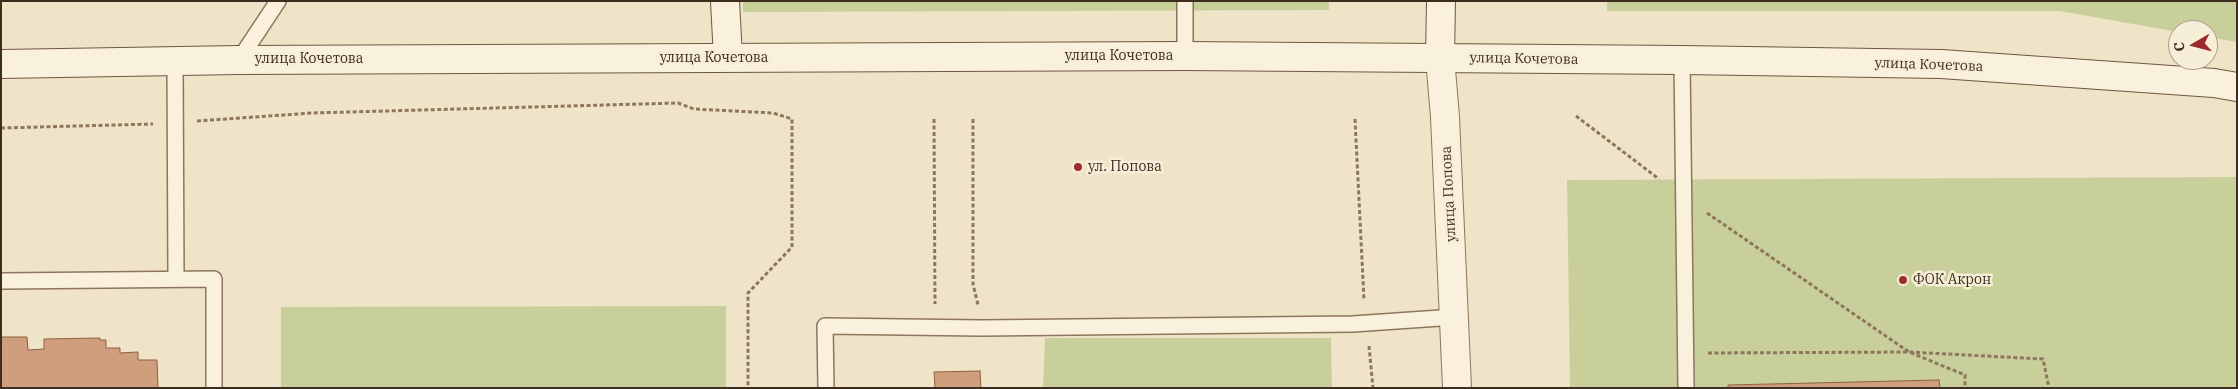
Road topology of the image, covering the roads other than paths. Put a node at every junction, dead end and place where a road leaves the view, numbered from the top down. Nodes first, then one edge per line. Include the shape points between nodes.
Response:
1 (278, 1) edge
2 (725, 1) edge
3 (1185, 1) edge
4 (1441, 1) edge
5 (1185, 56) junction
6 (728, 58) junction
7 (1440, 58) junction
8 (239, 60) junction
9 (1682, 60) junction
10 (175, 61) junction
11 (1, 64) edge
12 (2237, 87) edge
13 (176, 279) junction
14 (1, 281) edge
15 (1454, 317) junction
16 (214, 388) edge
17 (826, 388) edge
18 (1457, 388) edge
19 (1686, 388) edge

1 - 8 lane
2 - 6 main road
3 - 5 lane
4 - 7 main road, улица Попова
5 - 6 main road, улица Кочетова
5 - 7 main road, улица Кочетова
6 - 8 main road, улица Кочетова
7 - 9 main road, улица Кочетова
7 - 15 main road, улица Попова
8 - 10 main road, улица Кочетова
9 - 12 main road, улица Кочетова via 1941,64
9 - 19 lane
10 - 11 main road, улица Кочетова
10 - 13 lane
13 - 14 lane
13 - 16 lane via 214,279
15 - 17 lane via 1366,323 982,328 825,326
15 - 18 main road, улица Попова

